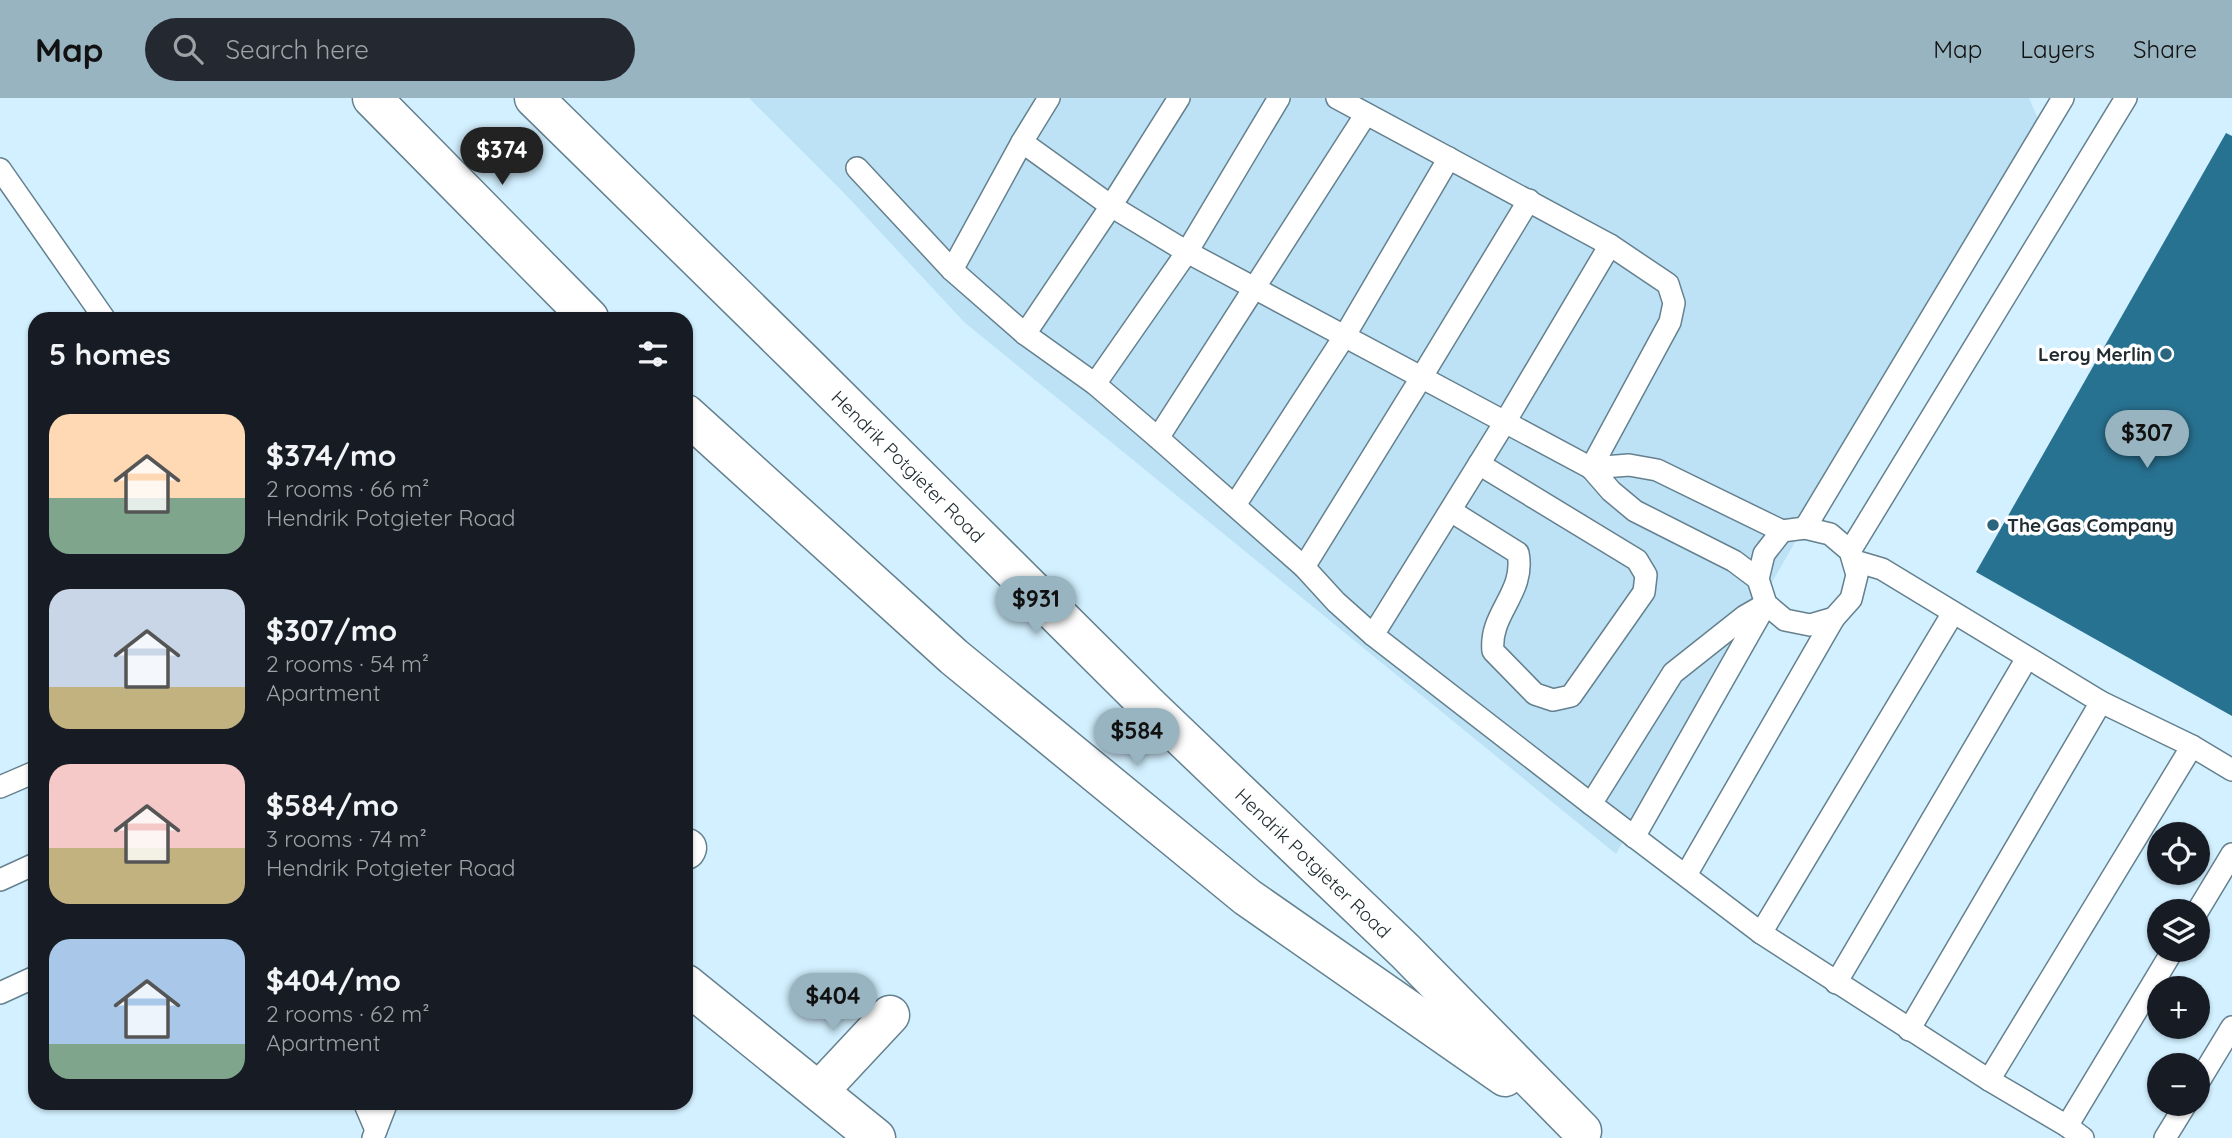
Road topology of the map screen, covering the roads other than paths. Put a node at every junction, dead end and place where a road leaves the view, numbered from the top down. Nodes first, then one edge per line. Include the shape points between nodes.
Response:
1 (372, 98) edge
2 (534, 98) edge
3 (1049, 98) edge
4 (1179, 98) edge
5 (1279, 98) edge
6 (1337, 98) edge
7 (2063, 98) edge
8 (2126, 98) edge
9 (1366, 114) junction
10 (1021, 142) junction
11 (1449, 158) junction
12 (857, 168) dead end
13 (0, 169) edge
14 (1529, 200) junction
15 (1111, 206) junction
16 (1610, 245) junction
17 (1187, 252) junction
18 (952, 270) junction
19 (1255, 289) junction
20 (100, 312) edge
21 (583, 312) edge
22 (1025, 334) junction
23 (1344, 337) junction
24 (1421, 378) junction
25 (1094, 384) junction
26 (693, 420) edge
27 (1505, 422) junction
28 (1158, 438) junction
29 (1479, 464) junction
30 (1591, 468) junction
31 (1235, 505) junction
32 (1451, 511) junction
33 (1805, 528) junction
34 (1782, 531) junction
35 (1852, 556) junction
36 (1304, 567) junction
37 (1758, 579) junction
38 (1766, 604) junction
39 (1952, 613) junction
40 (1834, 618) junction
41 (1373, 635) junction
42 (2027, 658) junction
43 (2101, 702) junction
44 (2192, 746) junction
45 (2232, 770) edge
46 (28, 775) edge
47 (0, 787) edge
48 (1591, 804) junction
49 (1634, 837) junction
50 (2232, 854) edge
51 (28, 867) edge
52 (1686, 875) junction
53 (0, 880) edge
54 (2205, 899) edge
55 (1761, 933) junction
56 (2167, 962) edge
57 (28, 980) edge
58 (1836, 983) junction
59 (693, 990) edge
60 (0, 993) edge
61 (890, 1015) dead end
62 (2232, 1027) edge
63 (1909, 1030) junction
64 (2210, 1063) edge
65 (1989, 1080) junction
66 (819, 1091) junction
67 (366, 1110) edge
68 (384, 1110) edge
69 (2179, 1116) edge
70 (2075, 1132) edge
71 (374, 1134) edge
72 (1587, 1134) edge
73 (876, 1138) edge
74 (2165, 1138) edge

1 - 21 main road
2 - 72 main road, Hendrik Potgieter Road
3 - 10 lane
4 - 15 lane
5 - 17 lane
6 - 9 lane
7 - 33 lane
8 - 35 lane
9 - 11 lane
9 - 19 lane
10 - 15 lane
10 - 18 lane
11 - 14 lane
11 - 23 lane
12 - 18 lane
13 - 20 lane
14 - 16 lane
14 - 24 lane
15 - 17 lane
15 - 22 lane
16 - 27 lane
16 - 30 lane via 1668,284 1674,303 1670,322
17 - 19 lane
17 - 25 lane
18 - 22 lane
19 - 23 lane
19 - 28 lane
22 - 25 lane
23 - 24 lane
23 - 31 lane
24 - 27 lane
24 - 36 lane
25 - 28 lane
26 - 72 main road, Hendrik Potgieter Road via 954,657 1247,897
27 - 29 lane
27 - 30 lane
28 - 31 lane
29 - 32 lane
29 - 32 lane via 1637,560 1646,575 1644,592 1571,696 1553,700 1535,694 1493,652 1495,627 1518,581 1518,553
30 - 34 lane via 1629,465 1657,470
30 - 37 lane via 1635,511 1734,561
31 - 36 lane
32 - 41 lane
33 - 34 lane
33 - 35 lane via 1830,534
34 - 37 lane via 1764,554
35 - 39 lane via 1882,569
35 - 40 lane via 1857,575 1851,600
36 - 41 lane
37 - 38 lane
38 - 40 lane via 1785,620 1810,625
38 - 48 lane via 1673,673
38 - 49 lane
39 - 42 lane
39 - 55 lane
40 - 52 lane
41 - 48 lane
42 - 43 lane
42 - 58 lane
43 - 44 lane
43 - 63 lane
44 - 45 lane
44 - 65 lane
46 - 47 lane
48 - 49 lane
49 - 52 lane
50 - 54 lane
51 - 53 lane
52 - 55 lane
55 - 58 lane
56 - 70 lane
57 - 60 lane
58 - 63 lane
59 - 66 main road
61 - 66 main road
62 - 64 lane
63 - 65 lane
65 - 70 lane
66 - 73 main road
67 - 71 lane
68 - 71 lane
69 - 74 lane

